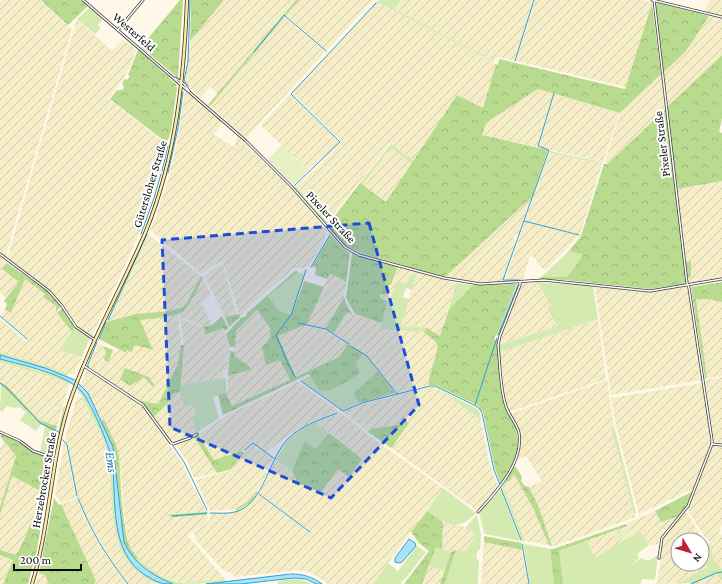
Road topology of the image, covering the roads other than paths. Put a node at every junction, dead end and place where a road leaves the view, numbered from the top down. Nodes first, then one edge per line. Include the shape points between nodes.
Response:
1 (84, 0) edge
2 (143, 0) edge
3 (187, 0) edge
4 (653, 0) edge
5 (722, 18) edge
6 (118, 30) junction
7 (182, 84) junction
8 (0, 254) edge
9 (722, 279) edge
10 (520, 282) junction
11 (688, 285) junction
12 (95, 340) junction
13 (84, 366) junction
14 (78, 379) joint
15 (0, 432) edge
16 (197, 434) dead end
17 (712, 444) junction
18 (722, 444) edge
19 (56, 459) junction
20 (478, 512) dead end
21 (658, 558) dead end
22 (32, 584) edge

1 - 6 street, Westerfeld
2 - 6 street
3 - 7 main road, Gütersloher Straße
4 - 5 street
4 - 11 street, Pixeler Straße
6 - 7 street, Westerfeld
7 - 10 street, Pixeler Straße via 246,140 351,252 458,281 480,284
7 - 12 main road, Gütersloher Straße via 173,142 157,200 143,237
8 - 12 street via 49,291 76,327
9 - 11 street, Pixeler Straße
10 - 11 street, Pixeler Straße via 544,280 650,290
10 - 20 street via 498,345 504,403 519,434 517,452 502,485
11 - 17 street, Pixeler Straße
12 - 13 main road, Gütersloher Straße
13 - 14 main road, Gütersloher Straße
13 - 16 street via 143,405 171,443
14 - 19 main road, Herzebrocker Straße
15 - 19 street via 20,441 33,452
17 - 18 street
17 - 21 street, Pixeler Straße via 687,509 662,538
19 - 22 main road, Herzebrocker Straße via 41,549

